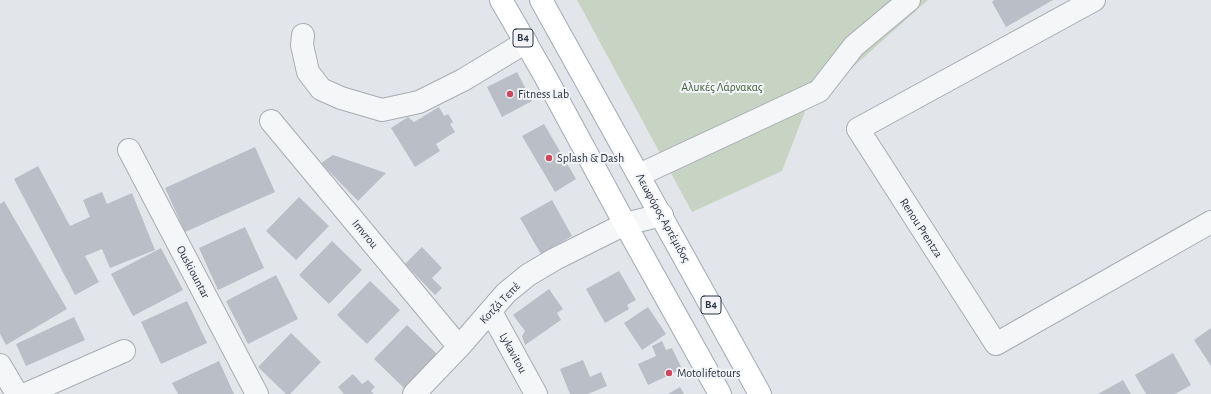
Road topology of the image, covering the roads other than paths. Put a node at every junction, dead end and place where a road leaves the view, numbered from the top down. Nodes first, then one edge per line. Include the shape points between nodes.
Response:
1 (502, 0) edge
2 (541, 0) edge
3 (908, 0) edge
4 (1094, 0) edge
5 (303, 35) dead end
6 (526, 42) junction
7 (271, 121) dead end
8 (129, 150) dead end
9 (639, 175) junction
10 (662, 215) junction
11 (1211, 222) edge
12 (625, 224) junction
13 (491, 312) junction
14 (460, 347) junction
15 (124, 351) dead end
16 (0, 365) edge
17 (17, 394) edge
18 (26, 394) edge
19 (257, 394) edge
20 (414, 394) edge
21 (536, 394) edge
22 (720, 394) edge
23 (760, 394) edge

1 - 6 main road, B4
2 - 9 main road, Λεωφόρος Αρτέμιδος / B4
3 - 9 street via 854,46 819,91
4 - 11 street, Renou Prentza via 858,129 996,344
5 - 6 street via 302,45 308,72 320,89 382,110 419,102 463,80
6 - 12 main road, B4
7 - 14 street, Imvrou
8 - 19 street, Ouskiountar
9 - 10 main road, Λεωφόρος Αρτέμιδος / B4
10 - 12 street, Κοτζά Τεπέ
10 - 23 main road, Λεωφόρος Αρτέμιδος / B4
12 - 13 street, Κοτζά Τεπέ via 528,275 506,293
12 - 22 main road, B4
13 - 14 street, Κοτζά Τεπέ
13 - 21 street, Lykavitou
14 - 20 street, Κοτζά Τεπέ
15 - 18 street
16 - 17 street

